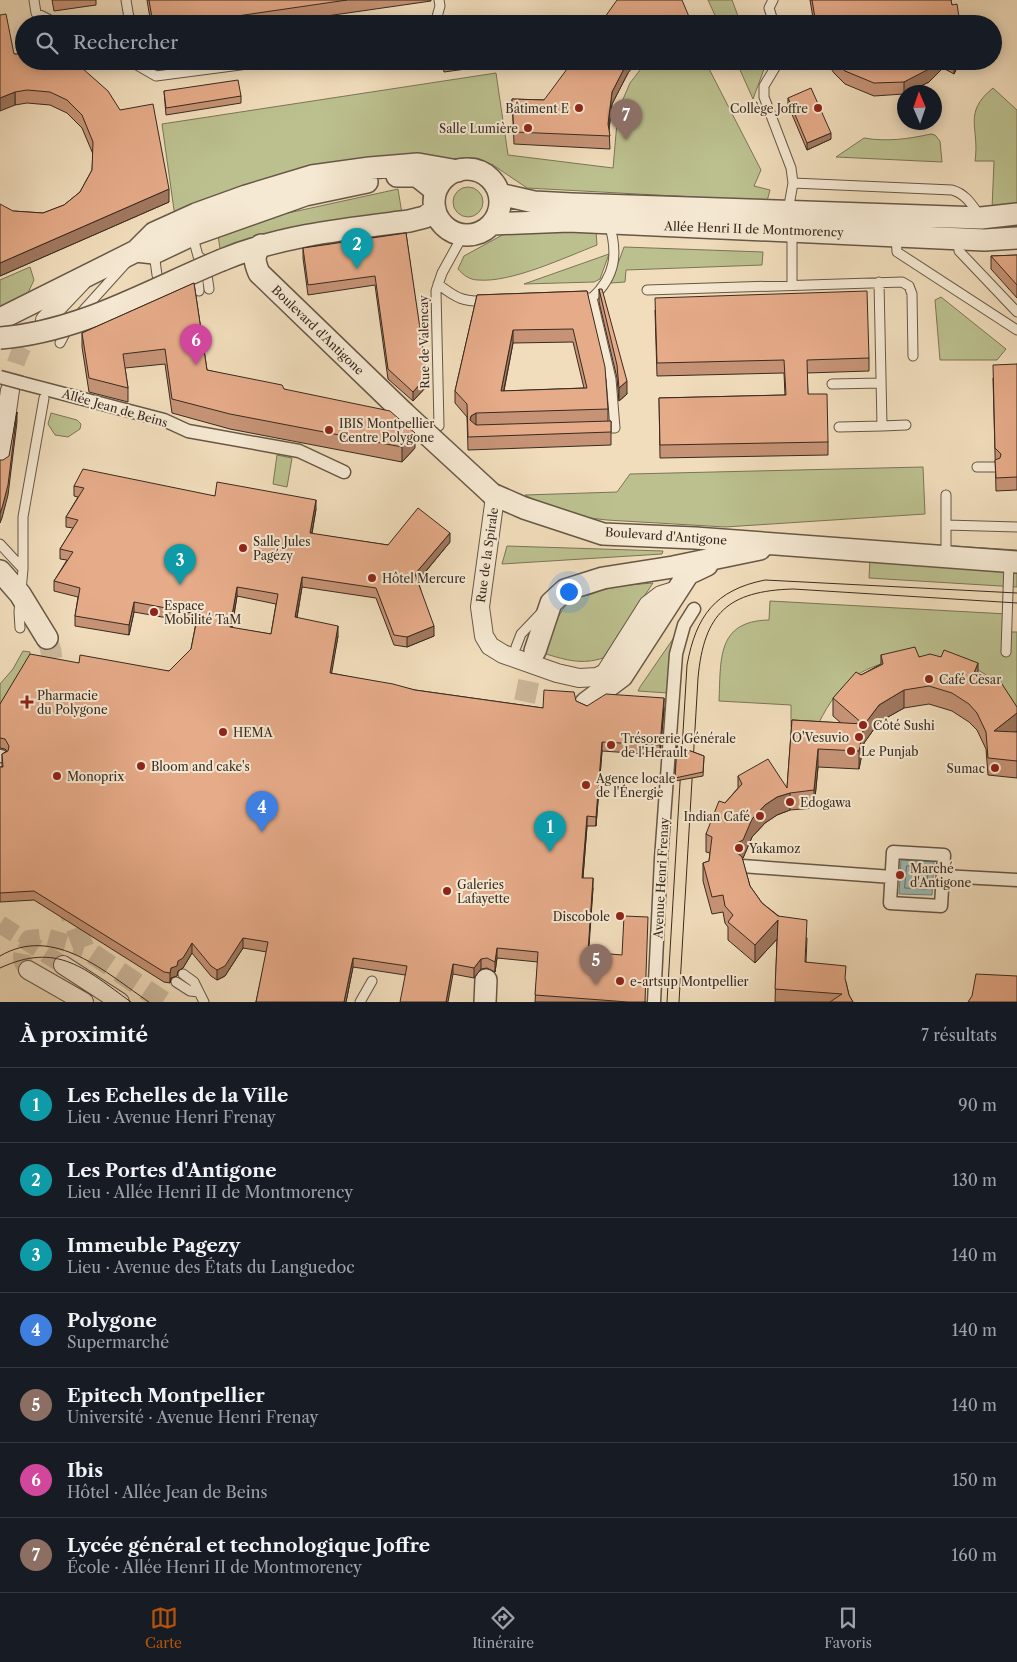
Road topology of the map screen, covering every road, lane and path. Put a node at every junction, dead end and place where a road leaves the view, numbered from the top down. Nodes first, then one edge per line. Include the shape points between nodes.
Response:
1 (34, 0) edge
2 (126, 0) edge
3 (439, 0) edge
4 (773, 0) edge
5 (40, 15) edge
6 (128, 15) edge
7 (437, 15) edge
8 (771, 15) edge
9 (146, 70) edge
10 (202, 70) edge
11 (774, 70) edge
12 (458, 171) junction
13 (793, 184) junction
14 (499, 194) junction
15 (435, 200) junction
16 (196, 214) junction
17 (1017, 214) edge
18 (981, 218) junction
19 (790, 221) junction
20 (609, 223) junction
21 (492, 224) junction
22 (192, 235) junction
23 (462, 235) junction
24 (896, 236) junction
25 (1017, 238) edge
26 (958, 239) junction
27 (270, 243) junction
28 (145, 252) junction
29 (198, 256) junction
30 (91, 272) junction
31 (157, 275) dead end
32 (879, 282) junction
33 (438, 284) junction
34 (792, 284) junction
35 (209, 289) dead end
36 (647, 290) dead end
37 (199, 291) dead end
38 (592, 298) junction
39 (583, 299) edge
40 (496, 301) edge
41 (1017, 312) edge
42 (0, 319) edge
43 (44, 320) tunnel mouth
44 (1017, 330) edge
45 (0, 338) edge
46 (60, 343) dead end
47 (913, 356) dead end
48 (11, 383) edge
49 (881, 383) junction
50 (832, 384) dead end
51 (44, 398) dead end
52 (906, 425) dead end
53 (438, 426) dead end
54 (882, 426) junction
55 (840, 427) dead end
56 (585, 429) edge
57 (0, 460) edge
58 (995, 466) edge
59 (978, 468) dead end
60 (344, 472) dead end
61 (494, 495) junction
62 (946, 495) dead end
63 (946, 525) junction
64 (1017, 527) edge
65 (0, 544) edge
66 (783, 544) junction
67 (946, 557) junction
68 (721, 558) junction
69 (1013, 562) edge
70 (23, 569) junction
71 (0, 571) edge
72 (676, 590) junction
73 (20, 594) junction
74 (694, 608) dead end
75 (20, 628) dead end
76 (47, 638) tunnel mouth
77 (526, 649) tunnel mouth
78 (1006, 652) dead end
79 (586, 703) edge
80 (742, 866) edge
81 (892, 876) junction
82 (943, 876) junction
83 (1017, 880) edge
84 (63, 965) tunnel mouth
85 (28, 970) dead end
86 (183, 974) edge
87 (486, 980) dead end
88 (372, 981) dead end
89 (176, 982) edge
90 (200, 992) junction
91 (84, 1002) edge
92 (120, 1002) edge
93 (204, 1002) edge
94 (360, 1002) edge
95 (485, 1002) edge
96 (654, 1002) edge

1 - 5 lane via 36,13
2 - 6 lane
3 - 7 lane
4 - 8 lane via 769,8
9 - 10 lane via 156,76
11 - 13 lane via 764,86 764,98 791,168
12 - 14 street via 472,170 486,175
12 - 15 street via 448,175
12 - 16 street via 418,164 327,174 296,180
13 - 18 lane via 952,190 961,192
13 - 19 lane
14 - 19 street, Allée Henri II de Montmorency via 534,202
14 - 21 street via 500,210
15 - 22 street via 417,176 402,175 305,195
15 - 23 street via 444,226
15 - 27 street via 424,217 410,221
16 - 22 lane
16 - 28 street via 154,233
17 - 18 street, Allée Henri II de Montmorency
18 - 19 street, Allée Henri II de Montmorency
19 - 20 street, Allée Henri II de Montmorency
19 - 24 street, Allée Henri II de Montmorency
19 - 34 lane
20 - 21 street, Allée Henri II de Montmorency
20 - 38 lane via 616,252 609,275 600,292
21 - 23 street via 473,235
22 - 28 street
22 - 29 lane
23 - 33 lane, Rue de Valencay
24 - 26 street, Allée Henri II de Montmorency
24 - 44 lane via 897,252
25 - 26 street, Allée Henri II de Montmorency
26 - 41 lane via 959,251 964,258
27 - 45 street, bridge via 222,260 67,327 29,336
27 - 61 street, Boulevard d'Antigone, bridge via 256,253 254,260 259,273
28 - 30 street
28 - 31 lane
28 - 46 lane via 71,324
29 - 35 lane via 205,261
29 - 37 lane
30 - 42 street
30 - 43 street
32 - 34 lane
32 - 47 lane via 902,282 909,286 912,294
32 - 49 lane
33 - 40 lane via 467,302
33 - 53 lane, Rue de Valencay via 435,315
34 - 36 lane
38 - 39 lane
38 - 56 lane via 611,379 615,428
48 - 57 street
48 - 60 street, Allée Jean de Beins via 164,420 188,431 299,452
49 - 50 lane
49 - 54 lane
51 - 70 lane via 23,517
52 - 54 lane
54 - 55 lane
58 - 59 lane
61 - 66 street, Boulevard d'Antigone via 603,534
61 - 72 street, Rue de la Spirale via 480,607 484,636 490,646 502,654 557,673 579,678 597,677 605,672 648,605 661,595
62 - 63 lane
63 - 64 lane
63 - 67 lane
65 - 70 lane
66 - 67 street, Boulevard d'Antigone
66 - 68 street
67 - 69 street, Boulevard d'Antigone
68 - 72 street via 688,574
68 - 77 street via 584,582 565,590 551,603
69 - 78 lane
70 - 73 lane
71 - 73 street
72 - 79 street via 622,676
73 - 75 lane
73 - 76 street
74 - 96 street, Avenue Henri Frenay via 684,625 676,654 660,858
80 - 81 street
81 - 82 street via 893,852 944,855
81 - 82 street via 890,903 941,906
82 - 83 street
84 - 92 street
85 - 91 street
86 - 90 lane via 194,982
87 - 95 street
88 - 94 lane
89 - 90 lane
90 - 93 lane

